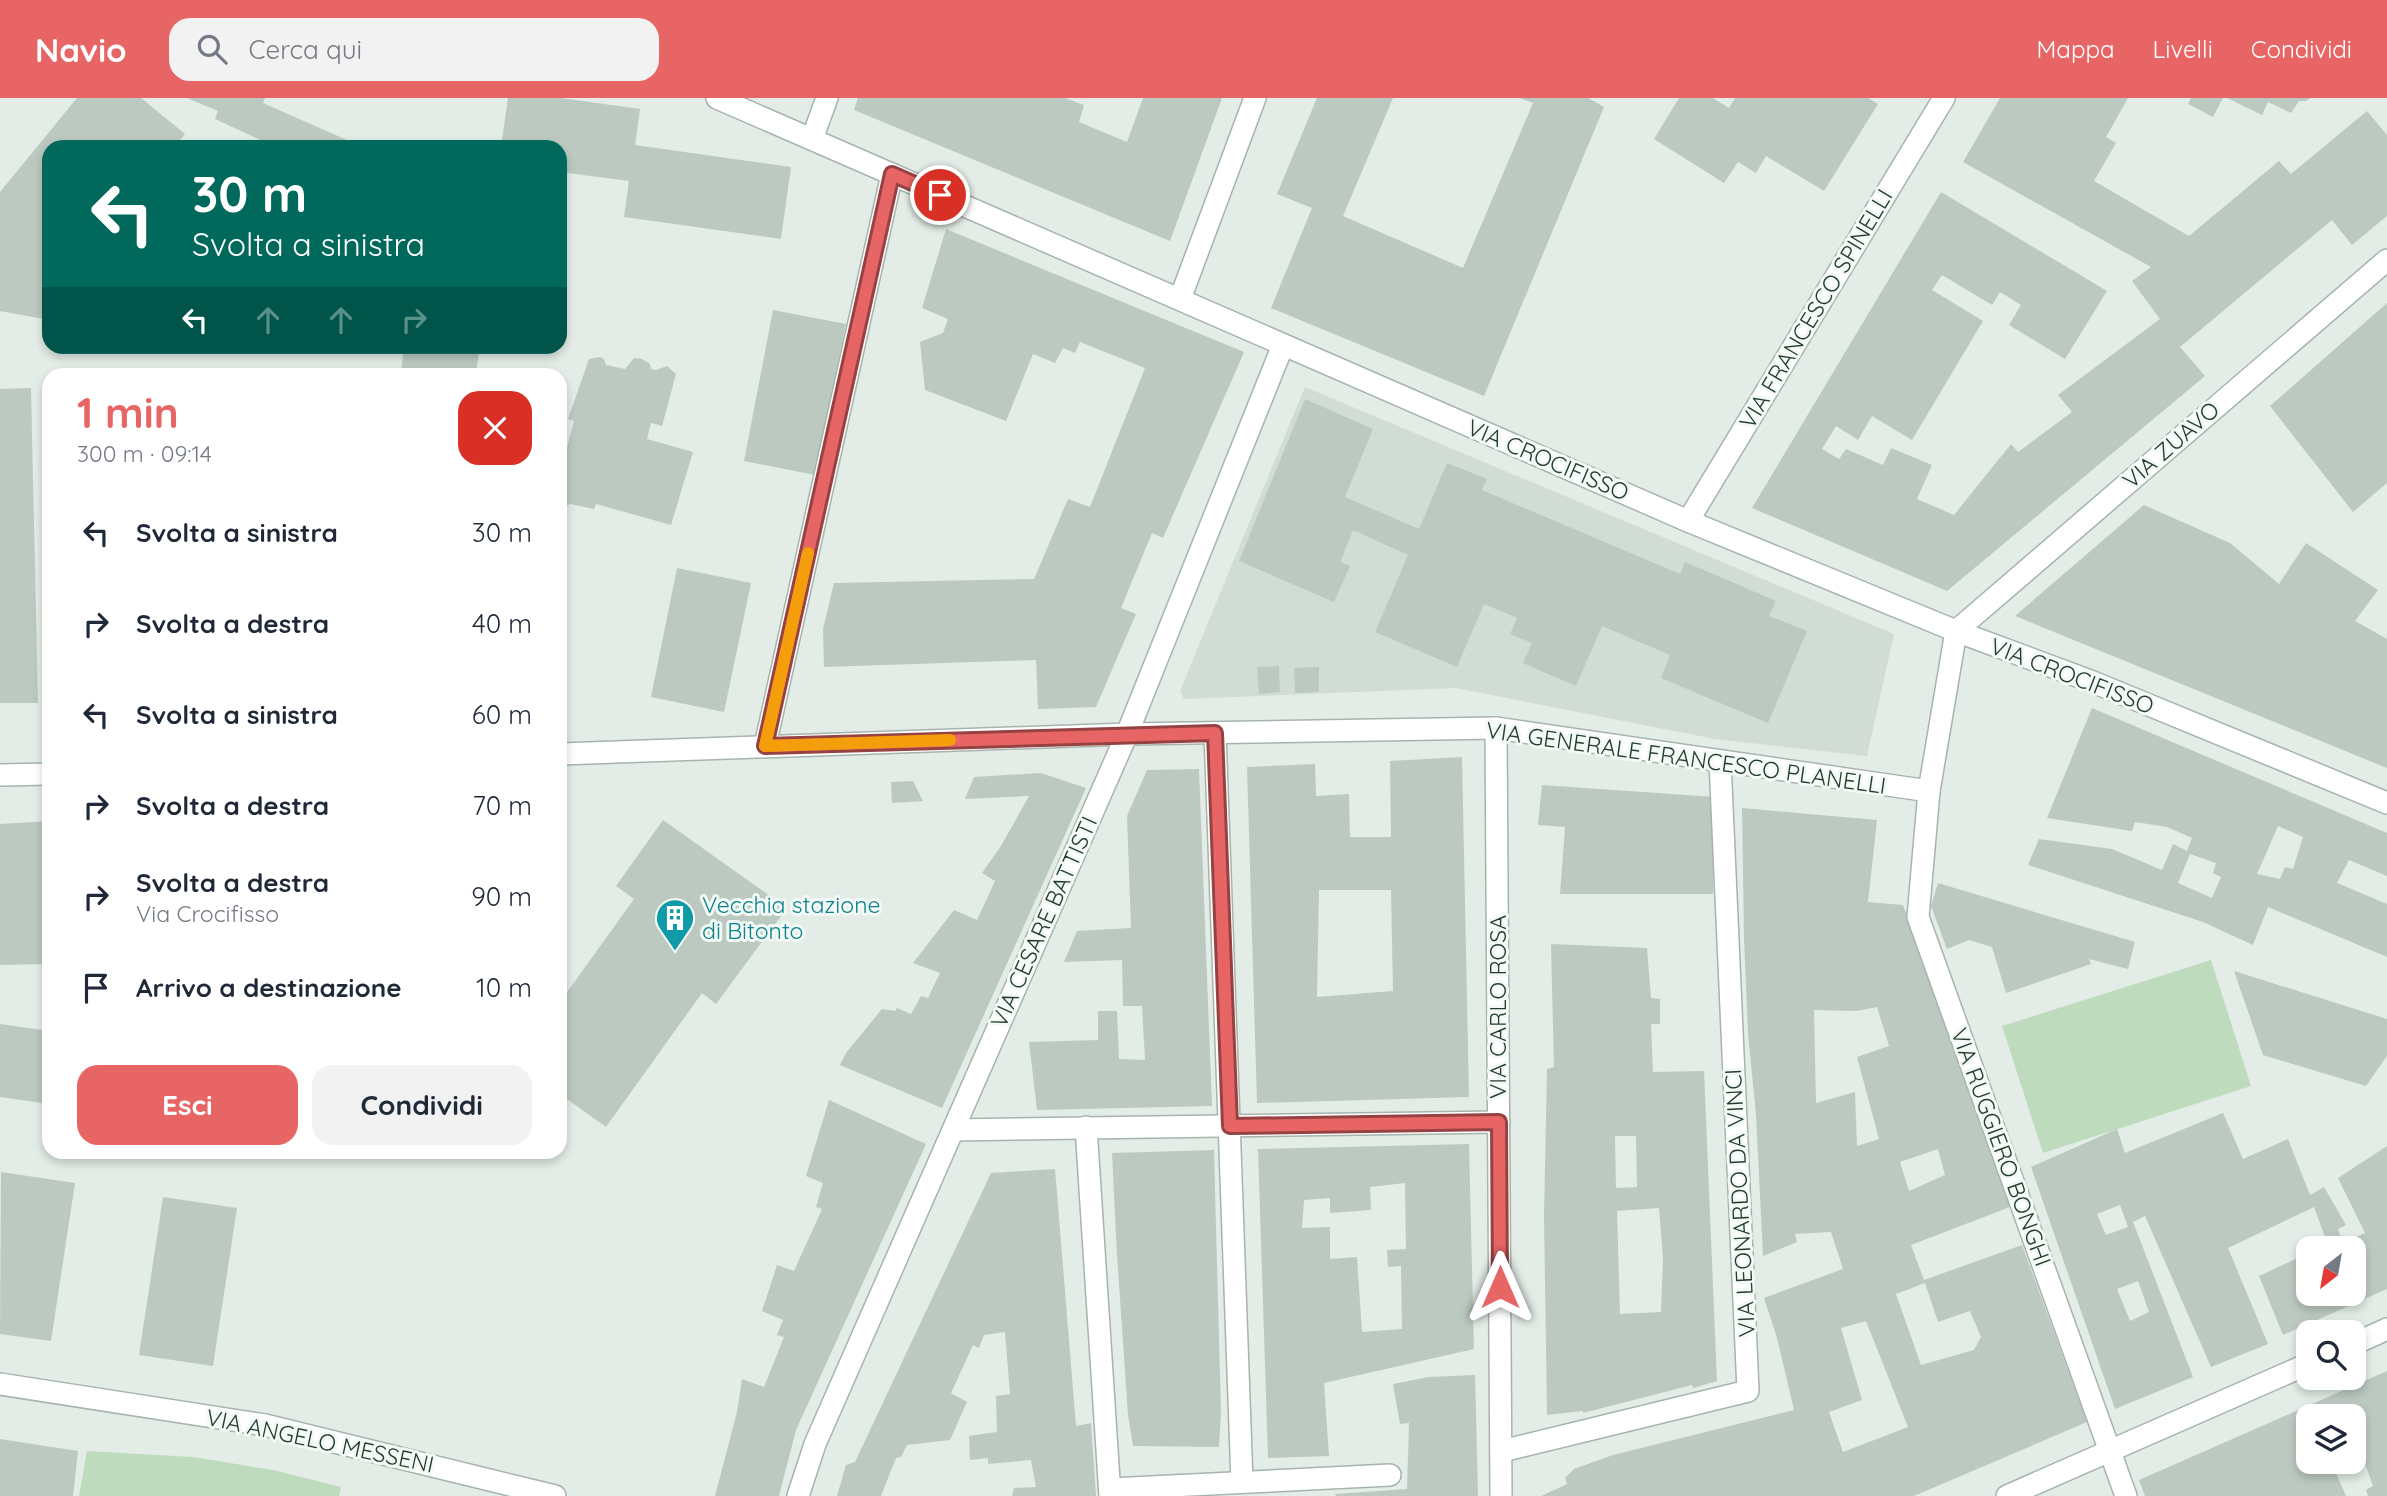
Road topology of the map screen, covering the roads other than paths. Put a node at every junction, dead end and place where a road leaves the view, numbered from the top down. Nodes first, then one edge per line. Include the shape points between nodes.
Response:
1 (717, 98) edge
2 (827, 98) edge
3 (1255, 98) edge
4 (1944, 98) edge
5 (813, 139) junction
6 (892, 174) junction
7 (2387, 260) edge
8 (1180, 299) junction
9 (1283, 345) junction
10 (1688, 521) junction
11 (1956, 631) junction
12 (1496, 728) junction
13 (1215, 733) junction
14 (1127, 734) junction
15 (765, 746) junction
16 (567, 754) edge
17 (1720, 761) junction
18 (42, 774) edge
19 (5, 776) edge
20 (1929, 791) junction
21 (2387, 803) edge
22 (1499, 1122) junction
23 (1230, 1126) junction
24 (1086, 1127) junction
25 (953, 1129) junction
26 (2387, 1329) edge
27 (2366, 1339) edge
28 (2296, 1369) edge
29 (0, 1384) edge
30 (2110, 1450) junction
31 (1502, 1451) junction
32 (1390, 1475) dead end
33 (1242, 1482) junction
34 (1110, 1492) edge
35 (555, 1496) edge
36 (799, 1496) edge
37 (1501, 1496) edge
38 (2007, 1496) edge
39 (2126, 1496) edge

1 - 5 street, VIA CROCIFISSO
2 - 5 street
3 - 8 street
4 - 10 street, VIA FRANCESCO SPINELLI
5 - 6 street, VIA CROCIFISSO
6 - 8 street, VIA CROCIFISSO
6 - 15 street
7 - 11 street, VIA ZUAVO
8 - 9 street, VIA CROCIFISSO
9 - 10 street, VIA CROCIFISSO
9 - 14 street, VIA CESARE BATTISTI
10 - 11 street, VIA CROCIFISSO
11 - 20 street, VIA RUGGIERO BONGHI
11 - 21 street, VIA CROCIFISSO
12 - 13 street, VIA GENERALE FRANCESCO PLANELLI
12 - 17 street, VIA GENERALE FRANCESCO PLANELLI
12 - 22 street, VIA CARLO ROSA
13 - 14 street, VIA GENERALE FRANCESCO PLANELLI
13 - 23 street
14 - 15 street, VIA GENERALE FRANCESCO PLANELLI
14 - 25 street, VIA CESARE BATTISTI
15 - 16 street, VIA GENERALE FRANCESCO PLANELLI
17 - 20 street, VIA GENERALE FRANCESCO PLANELLI
17 - 31 street, VIA LEONARDO DA VINCI via 1748,1391
18 - 19 street
20 - 30 street, VIA RUGGIERO BONGHI via 1918,917
22 - 23 street
22 - 31 street, VIA CARLO ROSA
23 - 24 street
23 - 33 street
24 - 25 street
24 - 34 street
25 - 36 street, VIA CESARE BATTISTI via 815,1444
26 - 27 street
28 - 30 street
29 - 35 street, VIA ANGELO MESSENI via 265,1425
30 - 38 street
30 - 39 street, VIA RUGGIERO BONGHI
31 - 37 street, VIA CARLO ROSA
32 - 33 street
33 - 34 street

